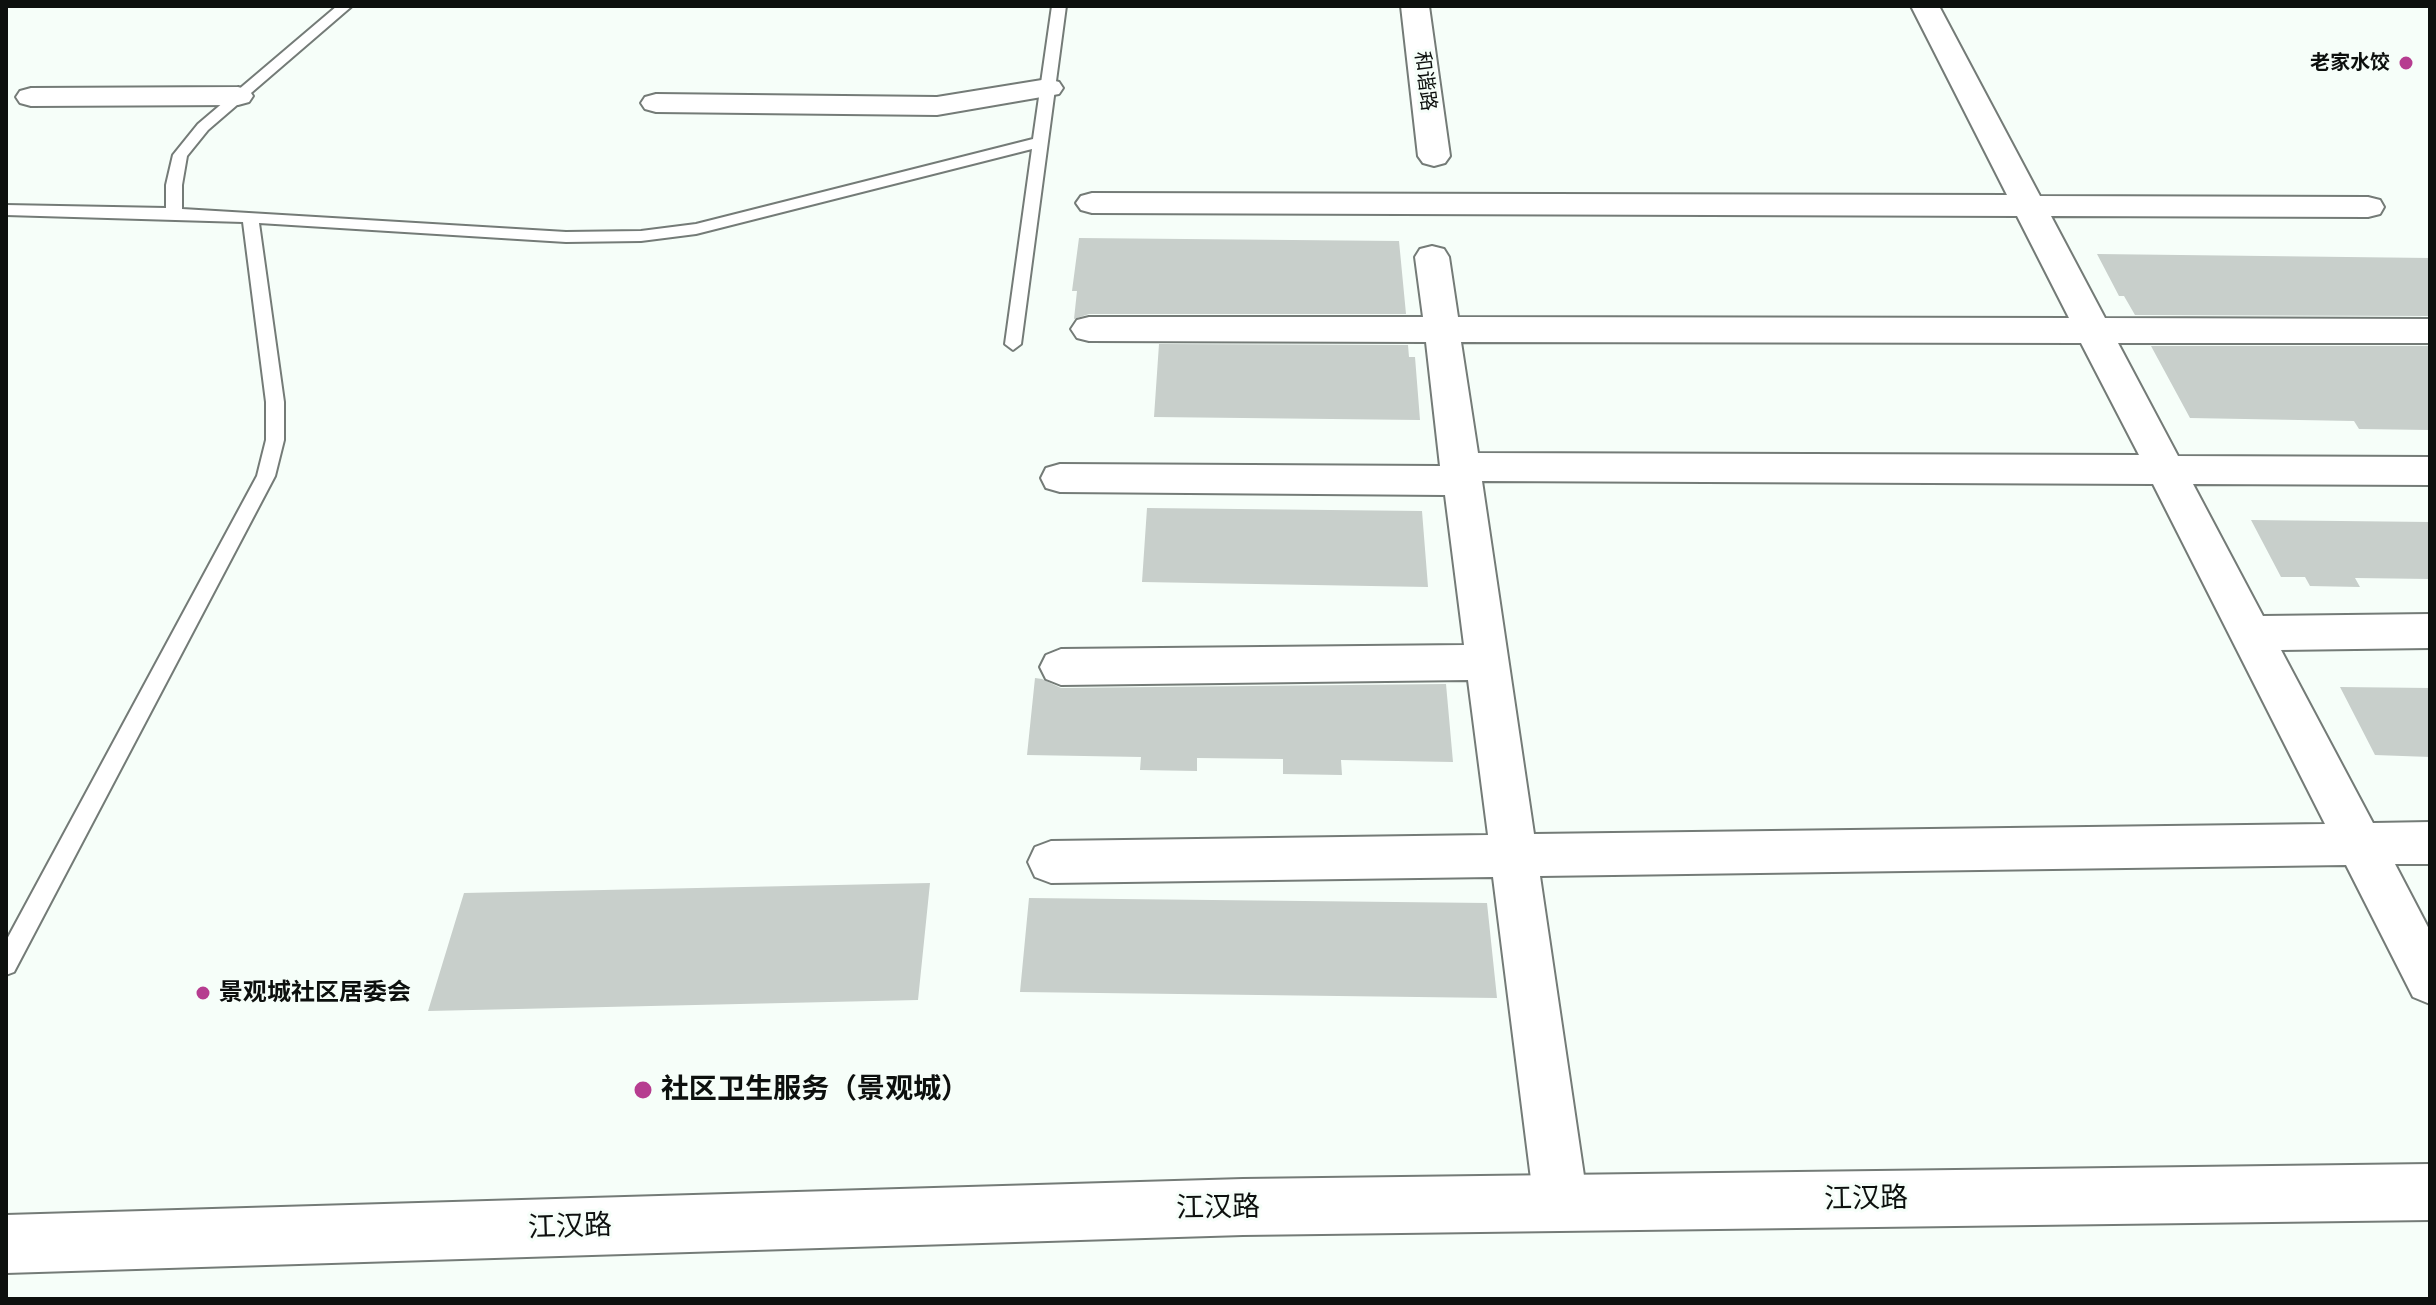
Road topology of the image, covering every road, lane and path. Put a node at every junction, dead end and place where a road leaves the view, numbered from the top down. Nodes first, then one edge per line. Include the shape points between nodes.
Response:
1 (345, 6) edge
2 (1059, 6) edge
3 (1415, 6) edge
4 (1925, 6) edge
5 (1048, 88) junction
6 (238, 96) junction
7 (31, 97) dead end
8 (656, 103) dead end
9 (1040, 142) junction
10 (1434, 156) dead end
11 (1092, 203) dead end
12 (2368, 207) dead end
13 (2028, 208) junction
14 (6, 210) edge
15 (174, 213) junction
16 (250, 217) junction
17 (1432, 257) dead end
18 (1089, 329) dead end
19 (1442, 330) junction
20 (2092, 331) junction
21 (2430, 331) edge
22 (1013, 344) dead end
23 (2165, 470) junction
24 (2430, 471) edge
25 (1460, 474) junction
26 (1060, 478) dead end
27 (2430, 631) edge
28 (2249, 633) junction
29 (1486, 662) junction
30 (1061, 667) dead end
31 (2430, 843) edge
32 (2358, 844) junction
33 (1514, 857) junction
34 (1051, 862) dead end
35 (6, 964) edge
36 (2430, 980) edge
37 (2430, 1192) edge
38 (1561, 1203) junction
39 (6, 1244) edge

1 - 6 lane
2 - 5 lane
3 - 10 street, 和谐路
4 - 13 street
5 - 8 street via 937,106
5 - 9 lane
6 - 7 street
6 - 15 lane via 180,155
9 - 16 lane via 696,229 641,236 566,237
9 - 22 lane
11 - 13 street
12 - 13 street
13 - 20 street
14 - 15 lane
15 - 16 lane
16 - 35 lane via 275,402 275,440 266,476
17 - 19 street
18 - 19 street
19 - 20 street
19 - 25 street
20 - 21 street
20 - 23 street
23 - 24 street
23 - 25 street
23 - 28 street
25 - 26 street
25 - 29 street
27 - 28 street
28 - 32 street
29 - 30 street
29 - 33 street
31 - 32 street
32 - 33 street
32 - 36 street
33 - 34 street
33 - 38 street
37 - 38 street, 江汉路
38 - 39 street, 江汉路 via 1227,1207

